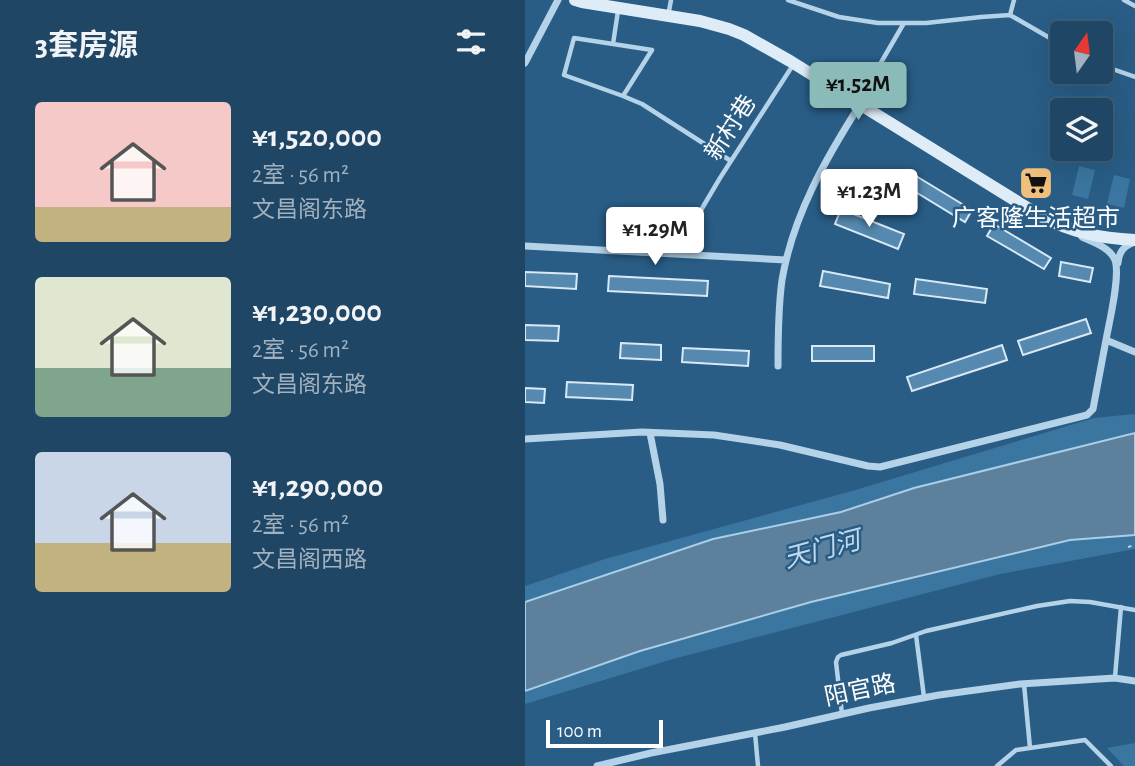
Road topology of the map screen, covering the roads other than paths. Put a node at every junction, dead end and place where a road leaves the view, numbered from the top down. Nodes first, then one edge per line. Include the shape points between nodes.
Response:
1 (558, 0) edge
2 (575, 0) edge
3 (600, 0) edge
4 (788, 0) edge
5 (1014, 0) edge
6 (1124, 0) edge
7 (618, 6) junction
8 (670, 6) edge
9 (1135, 6) edge
10 (1010, 15) junction
11 (904, 23) junction
12 (1050, 38) edge
13 (613, 44) junction
14 (796, 61) junction
15 (525, 63) edge
16 (1113, 70) edge
17 (1135, 78) edge
18 (623, 96) junction
19 (860, 101) junction
20 (731, 161) junction
21 (1063, 227) junction
22 (1135, 239) edge
23 (525, 246) edge
24 (675, 255) junction
25 (786, 260) junction
26 (1117, 267) junction
27 (1106, 340) junction
28 (1135, 352) edge
29 (778, 366) dead end
30 (650, 433) junction
31 (525, 439) edge
32 (663, 520) dead end
33 (1121, 607) junction
34 (1135, 610) edge
35 (916, 635) junction
36 (1115, 678) junction
37 (1135, 681) edge
38 (1023, 684) junction
39 (924, 697) junction
40 (842, 714) junction
41 (755, 733) junction
42 (1030, 748) junction
43 (597, 766) edge
44 (758, 766) edge
45 (997, 766) edge
46 (1111, 766) edge

1 - 15 street
2 - 7 main road
3 - 7 main road
4 - 11 lane via 839,17
5 - 10 lane
6 - 9 lane
7 - 8 main road
7 - 13 lane
7 - 14 main road via 729,29
8 - 14 main road via 731,24
10 - 11 lane
10 - 12 lane
11 - 19 lane
13 - 18 lane via 652,50
13 - 18 lane via 574,38 563,75
14 - 19 main road
14 - 20 lane, 新村巷
16 - 17 lane
18 - 20 lane
19 - 21 main road
19 - 22 main road via 1065,223
19 - 25 street via 823,164
20 - 24 lane, 新村巷
21 - 22 main road via 1101,238
21 - 26 street via 1108,251
22 - 26 street via 1120,252
23 - 24 street
24 - 25 street
25 - 29 street
26 - 27 street
27 - 28 street
27 - 30 street via 1093,409 1087,415 880,467 737,438
30 - 31 street
30 - 32 street
33 - 34 lane
33 - 35 lane via 1070,601
33 - 36 lane
35 - 39 lane
35 - 40 lane via 838,657
36 - 37 street, 阳官路
36 - 38 street, 阳官路
38 - 39 street, 阳官路
38 - 42 lane
39 - 40 street, 阳官路
40 - 41 street, 阳官路
41 - 43 street, 阳官路
41 - 44 lane
42 - 45 lane via 1016,750
42 - 46 lane via 1085,740

